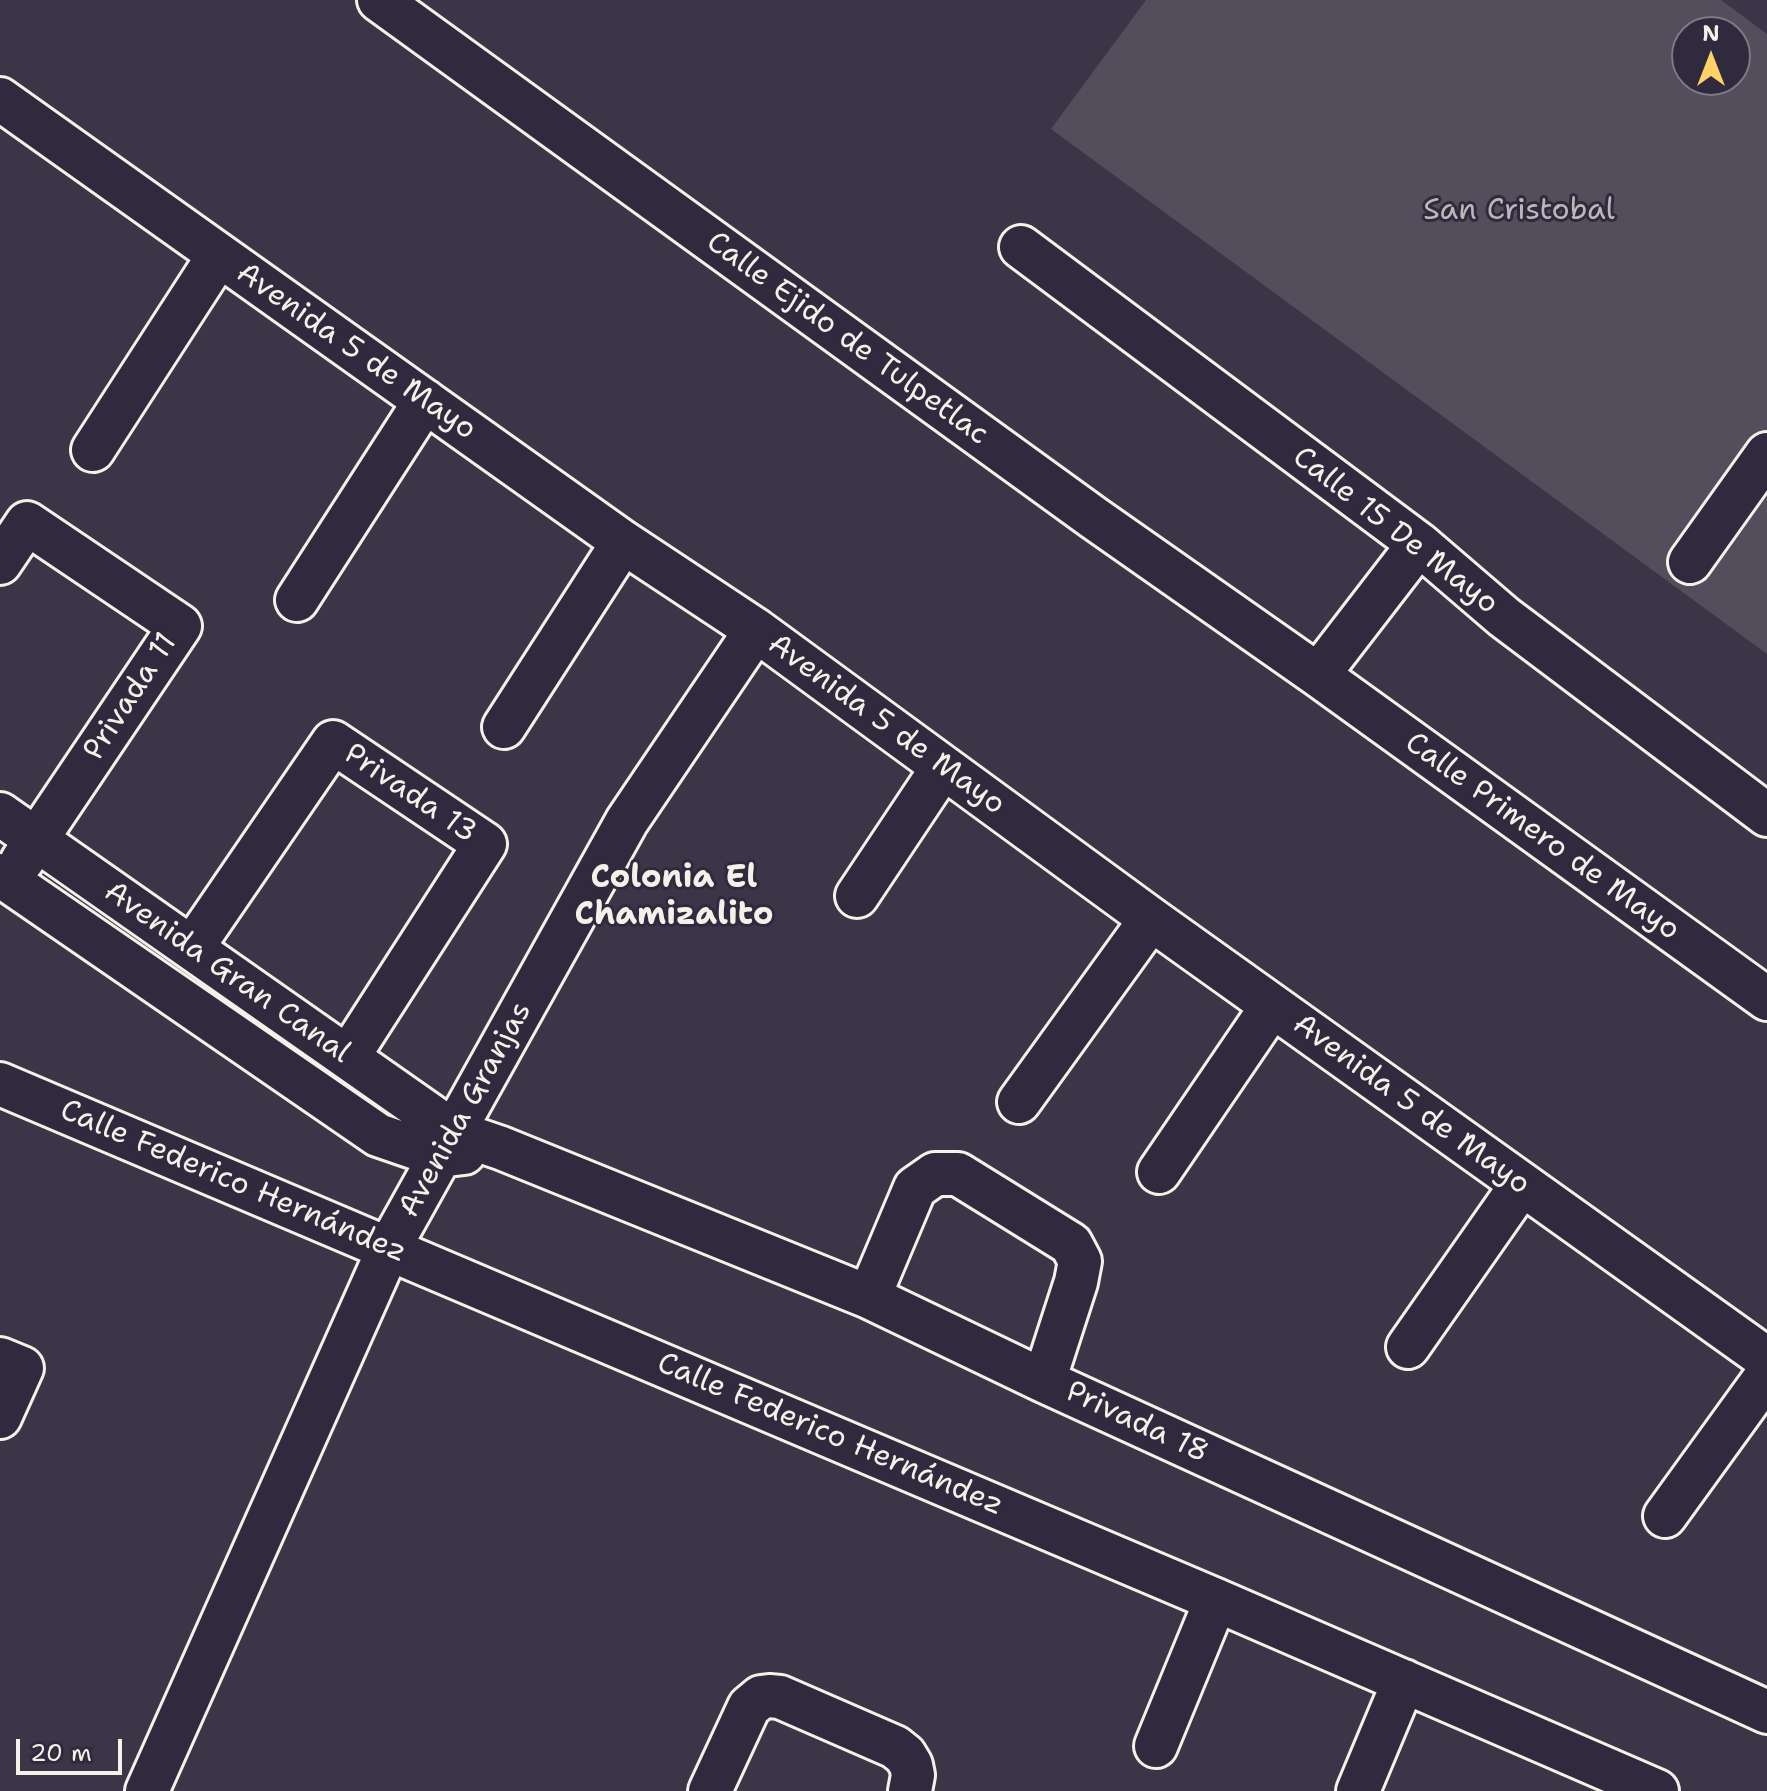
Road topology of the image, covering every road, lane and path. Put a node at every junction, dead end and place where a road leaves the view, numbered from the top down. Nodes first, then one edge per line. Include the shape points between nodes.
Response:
1 (379, 0) edge
2 (4, 110) edge
3 (1021, 247) dead end
4 (219, 255) junction
5 (425, 401) junction
6 (93, 450) dead end
7 (1767, 454) edge
8 (623, 542) junction
9 (1419, 544) junction
10 (1690, 562) dead end
11 (0, 563) edge
12 (297, 600) dead end
13 (756, 630) junction
14 (1318, 675) junction
15 (504, 727) dead end
16 (943, 767) junction
17 (0, 814) edge
18 (1767, 815) edge
19 (36, 840) junction
20 (4, 878) edge
21 (857, 896) dead end
22 (1151, 919) junction
23 (192, 948) junction
24 (1767, 999) edge
25 (1272, 1006) junction
26 (348, 1057) junction
27 (0, 1084) edge
28 (1019, 1102) dead end
29 (446, 1144) junction
30 (1159, 1172) dead end
31 (1522, 1184) junction
32 (389, 1248) junction
33 (869, 1297) junction
34 (1408, 1347) dead end
35 (0, 1359) edge
36 (1767, 1359) edge
37 (1767, 1375) edge
38 (1044, 1381) junction
39 (0, 1417) edge
40 (1665, 1516) dead end
41 (1216, 1600) junction
42 (1404, 1681) junction
43 (1767, 1712) edge
44 (1156, 1746) dead end
45 (147, 1791) edge
46 (710, 1791) edge
47 (910, 1791) edge
48 (1358, 1791) edge
49 (1657, 1791) edge

1 - 14 street, Calle Ejido de Tulpetlac
2 - 4 street, Avenida 5 de Mayo
3 - 9 street, Calle 15 De Mayo
4 - 5 street, Avenida 5 de Mayo
4 - 6 street
5 - 8 street, Avenida 5 de Mayo
5 - 12 street
7 - 10 street
8 - 13 street, Avenida 5 de Mayo
8 - 15 street
9 - 14 street
9 - 18 street, Calle 15 De Mayo via 1504,617
11 - 19 street, Privada 11 via 27,523 180,626
13 - 16 street, Avenida 5 de Mayo
13 - 29 street, Avenida Granjas via 627,821
14 - 24 street, Calle Primero de Mayo
16 - 21 street
16 - 22 street, Avenida 5 de Mayo
17 - 19 street, Avenida Gran Canal
19 - 20 street, Privada 11
19 - 23 street, Avenida Gran Canal
20 - 29 street, Avenida Gran Canal via 378,1135
22 - 25 street, Avenida 5 de Mayo
22 - 28 street
23 - 26 street, Avenida Gran Canal
23 - 26 street, Privada 13 via 333,742 485,844
25 - 30 street
25 - 31 street, Avenida 5 de Mayo
26 - 29 street, Avenida Gran Canal
27 - 32 street, Calle Federico Hernández
29 - 32 street, Avenida Granjas
29 - 33 street, Privada 18 via 501,1148
31 - 34 street
31 - 36 street, Avenida 5 de Mayo
32 - 41 street, Calle Federico Hernández
32 - 45 street, Avenida Granjas
33 - 38 street, Privada 18
33 - 38 street via 915,1188 935,1174 958,1174 1071,1244 1080,1261
35 - 39 street via 22,1368
37 - 40 street
38 - 43 street, Privada 18
41 - 42 street, Calle Federico Hernández
41 - 44 street
42 - 48 street
42 - 49 street, Calle Federico Hernández
46 - 47 street via 749,1707 769,1696 895,1747 911,1765

